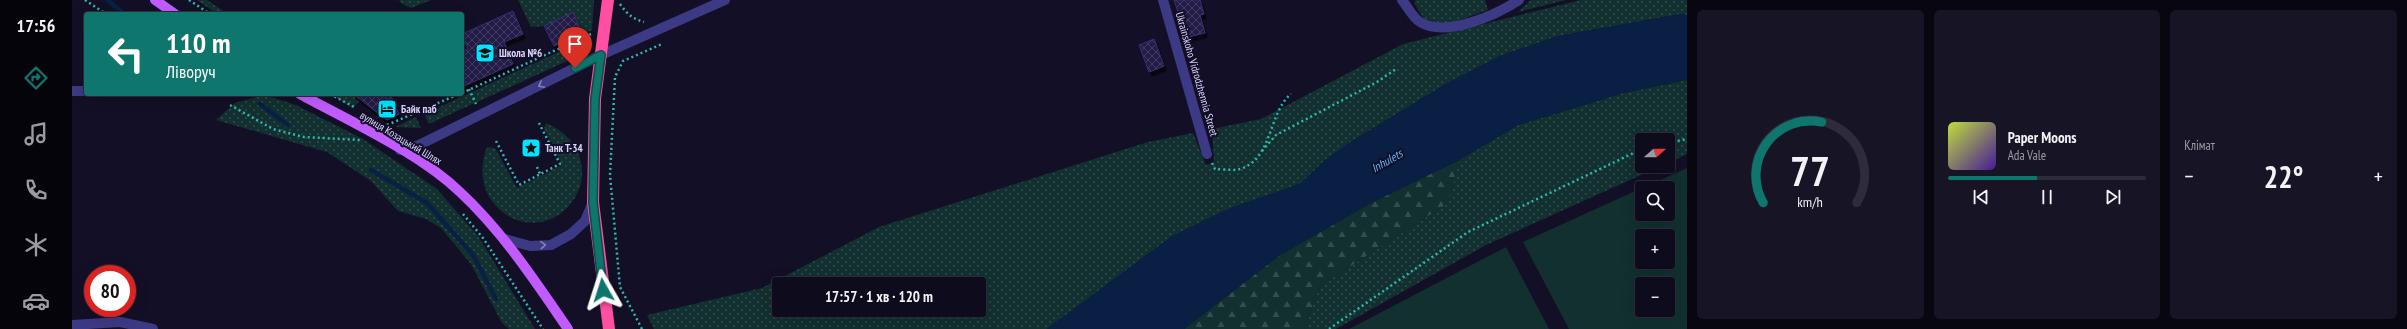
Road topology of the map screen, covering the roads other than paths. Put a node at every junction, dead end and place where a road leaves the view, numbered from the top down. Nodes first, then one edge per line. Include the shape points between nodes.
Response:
1 (155, 0) edge
2 (608, 0) edge
3 (725, 0) edge
4 (1163, 0) edge
5 (1402, 0) edge
6 (1519, 0) edge
7 (172, 12) edge
8 (601, 55) junction
9 (72, 91) edge
10 (84, 91) edge
11 (304, 96) edge
12 (400, 150) junction
13 (1207, 154) road end
14 (593, 202) junction
15 (505, 239) junction
16 (72, 325) edge
17 (152, 329) edge
18 (568, 329) edge
19 (609, 329) edge

1 - 7 main road
2 - 8 highway
3 - 8 street
4 - 13 street, Ukrainskoho Vidrodzhennia Street
5 - 6 street via 1420,22 1448,29 1500,12
8 -> 12 street via 419,145
8 - 14 highway via 595,99
9 - 10 street
11 - 12 main road, вулиця Козацький Шлях
12 - 15 main road, вулиця Козацький Шлях via 429,167 459,191
15 -> 14 street via 530,246 551,245 571,234 585,221
14 - 19 highway
15 - 18 main road, вулиця Козацький Шлях
16 - 17 street via 120,322

